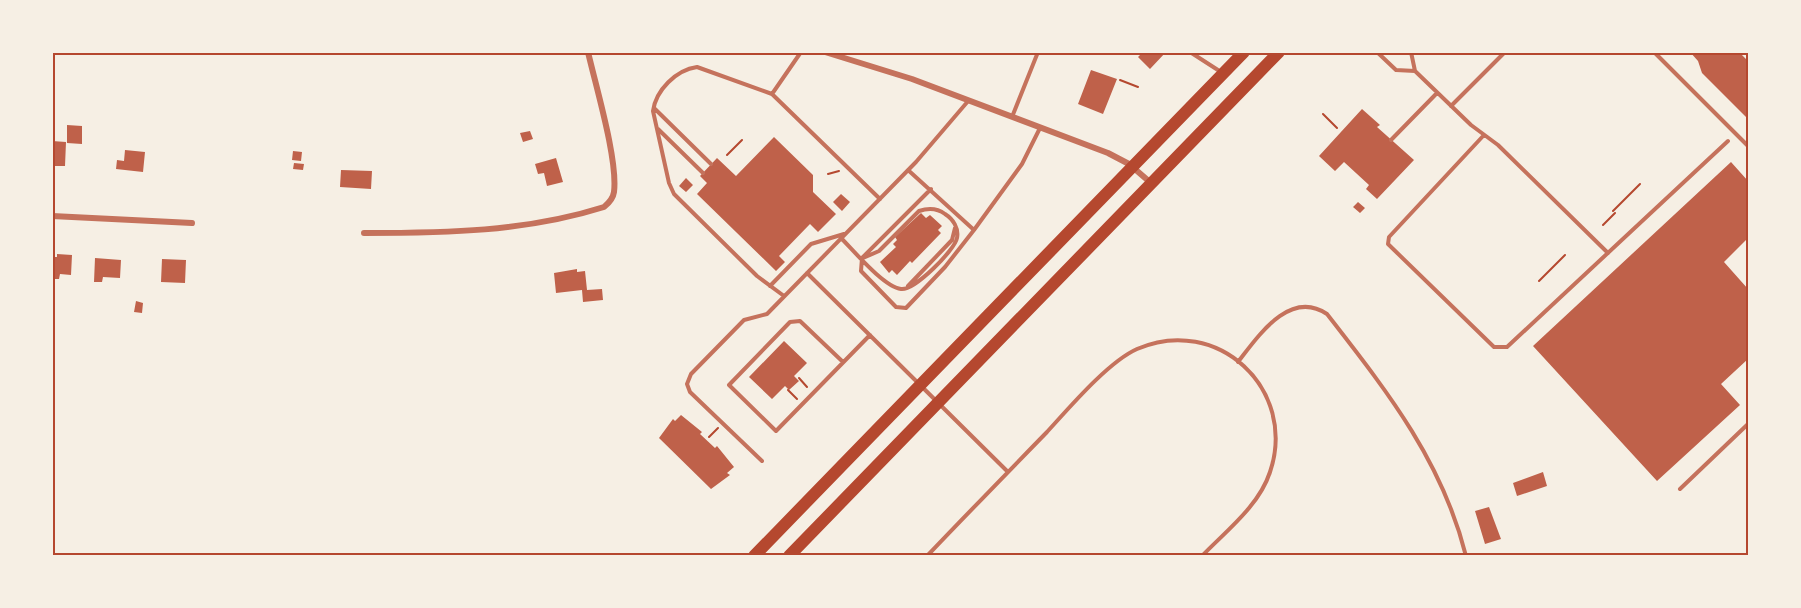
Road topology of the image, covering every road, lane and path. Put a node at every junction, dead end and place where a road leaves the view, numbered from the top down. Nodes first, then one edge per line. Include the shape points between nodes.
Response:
1 (588, 52) edge
2 (801, 52) edge
3 (825, 52) edge
4 (1038, 52) edge
5 (1190, 52) edge
6 (1244, 52) edge
7 (1279, 52) edge
8 (1377, 52) edge
9 (1411, 52) edge
10 (1505, 52) edge
11 (1654, 52) edge
12 (1415, 71) junction
13 (1224, 74) junction
14 (1120, 80) dead end
15 (1138, 87) dead end
16 (1437, 93) junction
17 (772, 94) junction
18 (969, 100) junction
19 (1452, 106) junction
20 (653, 108) junction
21 (1323, 114) dead end
22 (1012, 117) junction
23 (657, 128) junction
24 (1040, 128) junction
25 (1337, 128) dead end
26 (1484, 135) junction
27 (741, 140) dead end
28 (1391, 140) dead end
29 (1728, 141) dead end
30 (1749, 146) edge
31 (727, 155) dead end
32 (711, 164) dead end
33 (1133, 167) junction
34 (908, 170) junction
35 (702, 173) dead end
36 (1151, 183) junction
37 (1640, 184) dead end
38 (931, 189) junction
39 (880, 199) junction
40 (52, 216) edge
41 (192, 223) dead end
42 (1603, 225) dead end
43 (974, 230) junction
44 (364, 233) dead end
45 (845, 234) junction
46 (841, 238) junction
47 (1608, 253) junction
48 (1564, 255) dead end
49 (862, 258) junction
50 (807, 273) junction
51 (1539, 281) dead end
52 (770, 285) junction
53 (784, 296) junction
54 (870, 335) junction
55 (843, 362) junction
56 (1238, 362) junction
57 (799, 378) dead end
58 (921, 384) junction
59 (788, 390) dead end
60 (813, 393) junction
61 (939, 402) junction
62 (802, 404) junction
63 (1749, 424) edge
64 (762, 461) dead end
65 (1008, 472) junction
66 (1680, 489) dead end
67 (754, 555) edge
68 (789, 555) edge
69 (927, 555) edge
70 (1202, 555) edge
71 (1466, 555) edge

1 - 44 street via 612,160 613,195 604,207 510,229
2 - 17 lane
3 - 18 street
4 - 22 lane
5 - 13 lane
6 - 13 main road
7 - 36 main road
8 - 12 lane via 1396,70
9 - 12 lane
10 - 19 lane
11 - 30 lane
12 - 16 lane
13 - 33 main road
14 - 15 path
16 - 19 lane
16 - 28 lane
17 - 20 lane via 697,67 680,72 654,100
17 - 39 lane
18 - 22 street
18 - 34 lane
19 - 26 lane
20 - 23 lane
20 - 32 lane
21 - 25 path
22 - 24 street
23 - 35 lane
23 - 52 lane via 674,194
24 - 33 street via 1108,153
24 - 43 lane via 1022,164
26 - 47 lane
26 - 47 lane via 1417,204 1389,237 1389,244 1494,347 1507,347
27 - 31 path
29 - 47 lane
33 - 36 street
33 - 58 main road
34 - 38 lane
34 - 39 lane
36 - 61 main road
37 - 42 path
38 - 43 lane
38 - 49 lane
39 - 45 lane
40 - 41 street
43 - 49 lane via 906,308 896,307 861,272
45 - 46 lane
45 - 52 lane via 811,244
46 - 49 lane
46 - 50 lane
48 - 51 path
49 - 49 lane via 879,251 919,211 941,211 955,225 957,238 952,248 924,278 905,289 888,284
50 - 53 lane
50 - 54 lane
52 - 53 lane
53 - 64 lane via 767,314 744,320 691,374 687,384 690,392
54 - 55 lane
54 - 58 lane
55 - 60 lane
55 - 62 lane via 795,320 729,385 776,431
56 - 65 lane via 1200,342 1168,340 1137,349 1079,398
56 - 70 lane via 1252,373 1270,404 1275,458 1253,503
56 - 71 lane via 1290,308 1309,305 1327,314 1413,429 1449,502
57 - 60 path
58 - 61 lane
58 - 67 main road
59 - 62 path
60 - 62 lane
61 - 65 lane
61 - 68 main road
63 - 66 lane
65 - 69 lane

